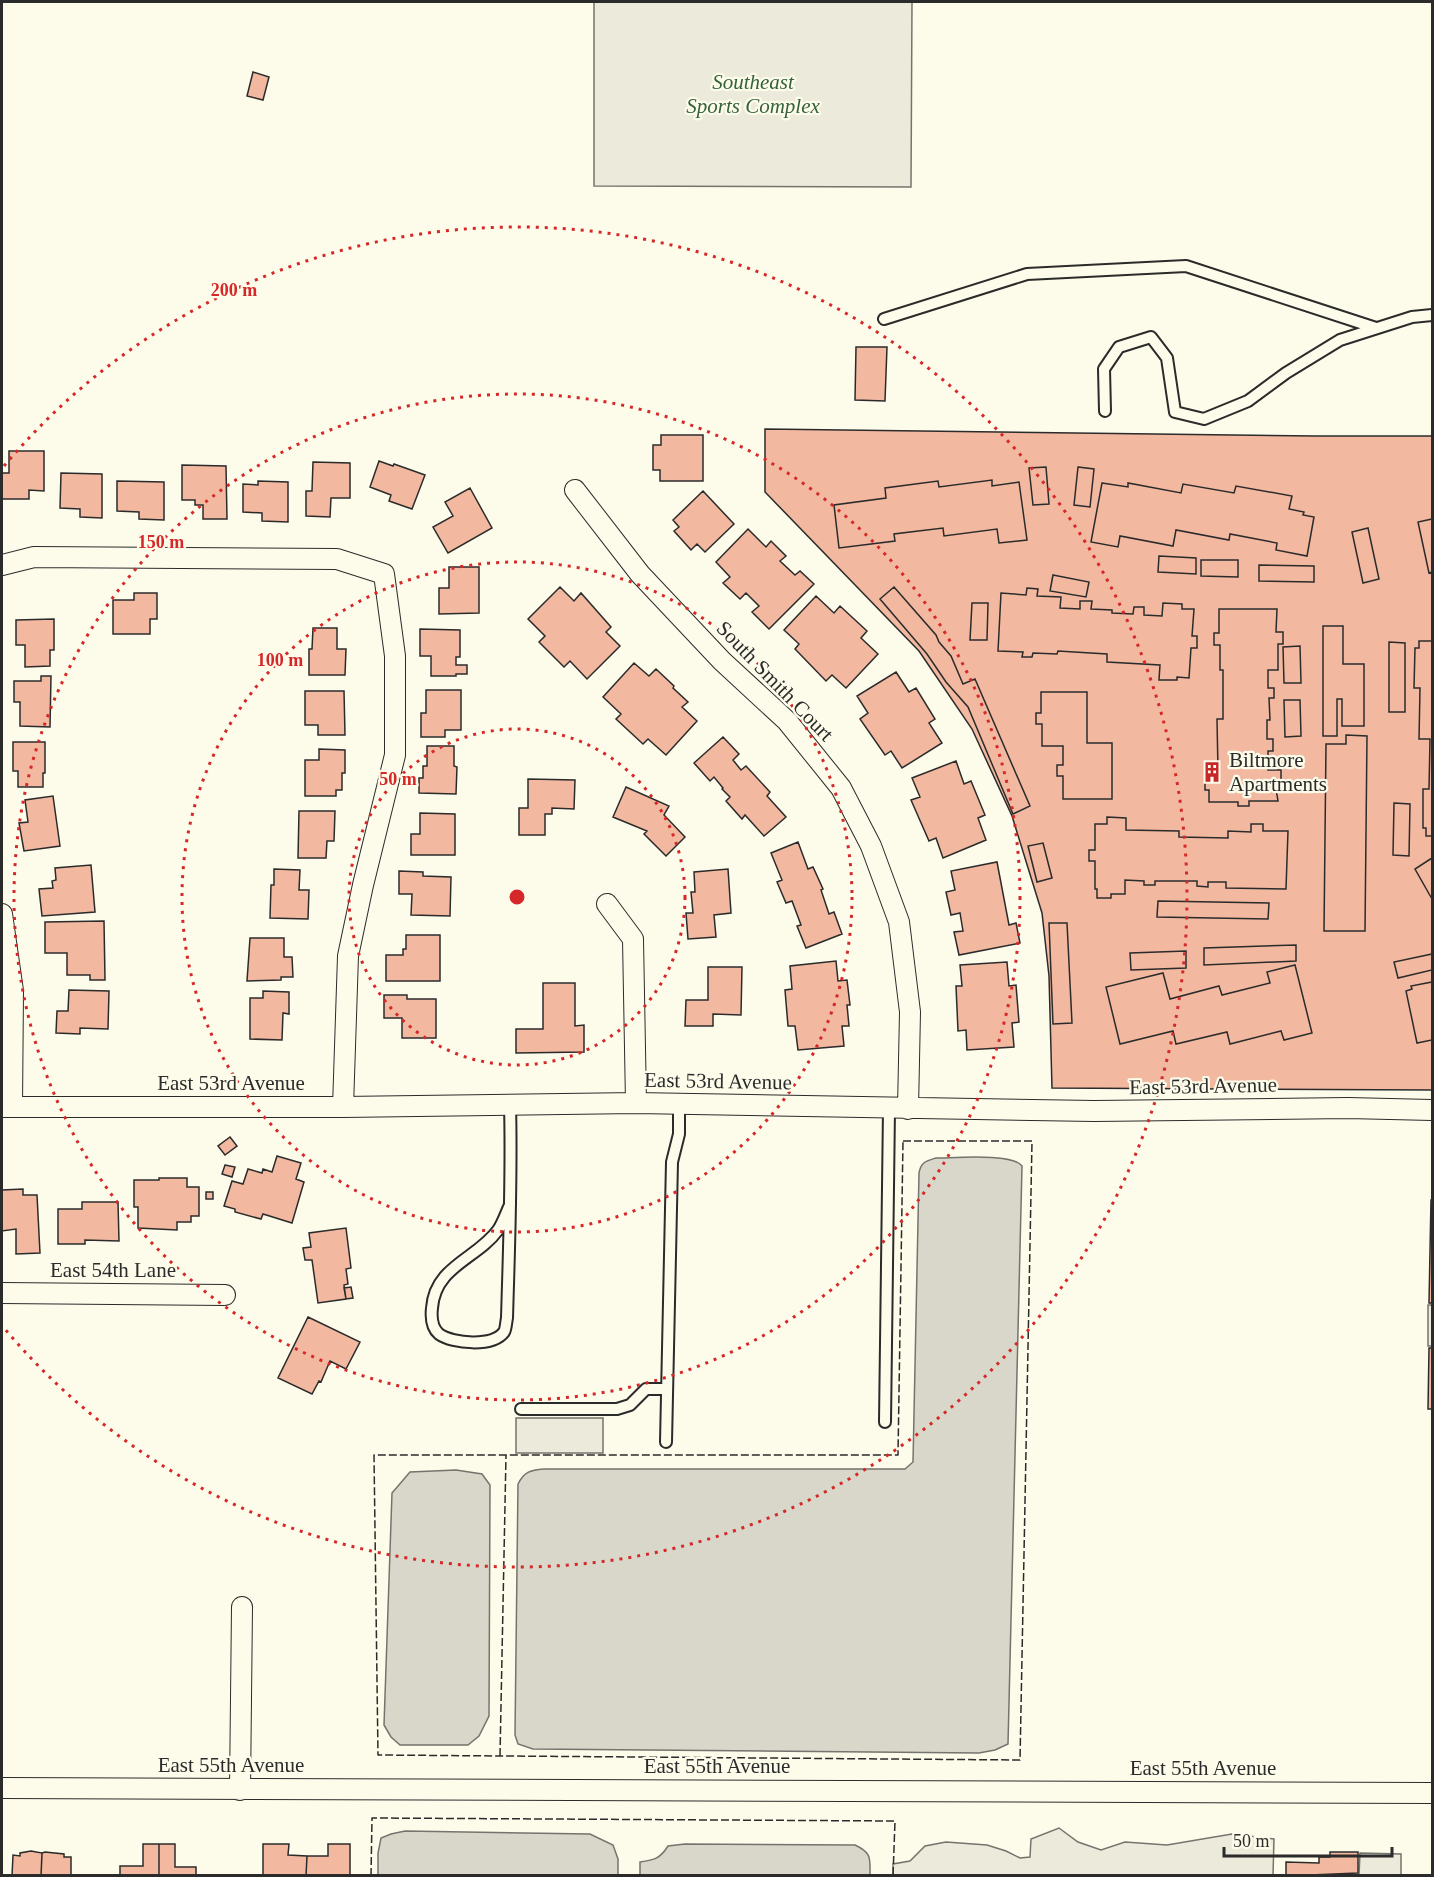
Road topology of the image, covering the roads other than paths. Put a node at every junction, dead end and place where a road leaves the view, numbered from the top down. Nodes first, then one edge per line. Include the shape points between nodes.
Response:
1 (1432, 315) edge
2 (884, 319) dead end
3 (1376, 328) junction
4 (1105, 411) dead end
5 (575, 490) dead end
6 (2, 565) edge
7 (607, 904) dead end
8 (2, 914) edge
9 (636, 1103) junction
10 (679, 1104) junction
11 (510, 1105) junction
12 (7, 1107) edge
13 (343, 1107) junction
14 (898, 1109) junction
15 (1432, 1110) edge
16 (510, 1205) junction
17 (2, 1293) edge
18 (225, 1295) dead end
19 (667, 1389) junction
20 (521, 1409) dead end
21 (885, 1422) dead end
22 (666, 1442) dead end
23 (242, 1606) dead end
24 (2, 1788) edge
25 (240, 1790) junction
26 (1432, 1793) edge

1 - 3 lane
2 - 3 lane via 1027,274 1186,266
3 - 4 lane via 1340,339 1248,401 1204,418 1175,412 1167,358 1151,337 1119,347 1104,369
5 - 14 street, South Smith Court via 640,574 722,661 787,721 841,788 871,846 899,922 910,1012
6 - 13 street via 34,557 337,559 384,574 395,656 395,755 348,956
7 - 9 street via 633,939
8 - 12 street via 12,991
9 - 10 street, East 53rd Avenue
9 - 11 street, East 53rd Avenue
10 - 14 street, East 53rd Avenue
10 - 19 lane via 679,1134 672,1162
11 - 13 street, East 53rd Avenue
11 - 16 lane
12 - 13 street, East 53rd Avenue
14 - 15 street, East 53rd Avenue
14 - 21 lane
16 - 16 lane via 504,1332 493,1341 451,1340 438,1333 432,1322 439,1284 452,1267 497,1230
17 - 18 street, East 54th Lane
19 - 20 lane via 646,1389 630,1405 617,1409
19 - 22 lane
23 - 25 street
24 - 25 street, East 55th Avenue
25 - 26 street, East 55th Avenue

